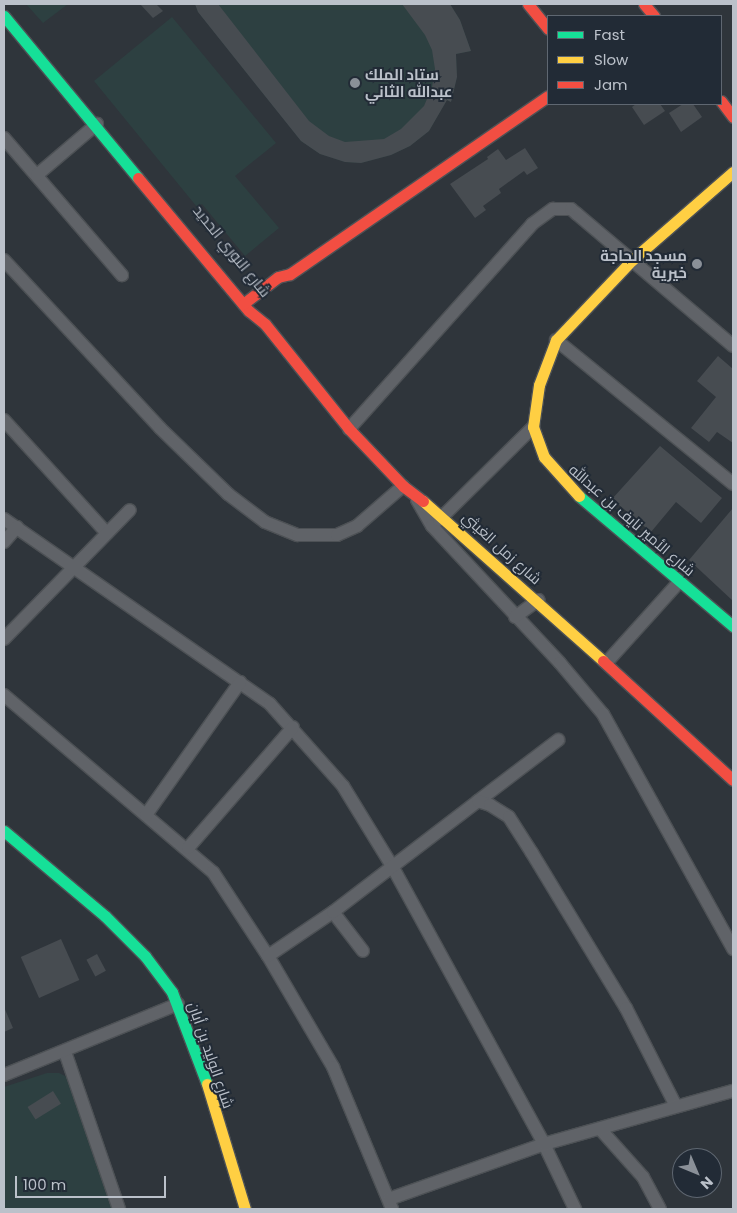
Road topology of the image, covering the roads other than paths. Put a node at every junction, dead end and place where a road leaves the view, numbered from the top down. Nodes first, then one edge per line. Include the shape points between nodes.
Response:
1 (8, 4) edge
2 (528, 4) edge
3 (644, 4) edge
4 (653, 15) edge
5 (4, 16) edge
6 (547, 29) edge
7 (547, 97) edge
8 (722, 102) edge
9 (733, 117) edge
10 (97, 124) junction
11 (4, 138) edge
12 (733, 172) edge
13 (37, 175) junction
14 (632, 260) junction
15 (6, 265) edge
16 (122, 275) dead end
17 (250, 304) junction
18 (265, 324) joint
19 (556, 340) junction
20 (733, 346) edge
21 (4, 420) edge
22 (533, 427) junction
23 (349, 429) junction
24 (733, 484) edge
25 (403, 486) junction
26 (417, 500) junction
27 (130, 510) dead end
28 (444, 516) junction
29 (4, 519) edge
30 (432, 526) junction
31 (17, 527) junction
32 (107, 533) junction
33 (4, 542) edge
34 (73, 568) junction
35 (679, 582) junction
36 (538, 600) junction
37 (515, 617) junction
38 (733, 626) edge
39 (4, 639) edge
40 (607, 662) junction
41 (240, 682) junction
42 (4, 695) edge
43 (293, 727) junction
44 (558, 740) dead end
45 (733, 780) edge
46 (478, 801) junction
47 (146, 815) junction
48 (4, 831) edge
49 (188, 848) junction
50 (392, 866) junction
51 (333, 912) junction
52 (733, 949) edge
53 (363, 951) dead end
54 (268, 956) junction
55 (178, 1004) junction
56 (65, 1052) junction
57 (4, 1075) edge
58 (733, 1091) edge
59 (733, 1095) edge
60 (676, 1106) junction
61 (601, 1130) junction
62 (544, 1144) junction
63 (390, 1204) edge
64 (119, 1209) edge
65 (245, 1209) edge
66 (575, 1209) edge
67 (660, 1209) edge

1 - 17 street, شارع النوري الحديد
2 - 6 street
3 - 4 street
5 - 10 street, شارع النوري الحديد
7 - 17 street
8 - 9 street
10 - 13 street
10 - 17 street, شارع النوري الحديد
11 - 13 street
12 - 14 street
13 - 16 street
14 - 19 street
14 - 20 street
14 - 23 street via 571,209 560,207 547,212 532,224
15 - 25 street via 160,428 228,494 264,522 298,535 337,535 357,526
17 - 18 street, شارع النوري الحديد
18 - 23 street, شارع زمل الغيثي
19 - 22 street via 539,385
19 - 24 street
21 - 32 street
22 - 28 street
22 - 35 street, شارع الأمير نايف بن عبدالله via 550,467
23 - 25 street, شارع زمل الغيثي
25 - 26 street, شارع زمل الغيثي
26 - 28 street, شارع زمل الغيثي
26 - 30 street
27 - 32 street
28 - 30 street
28 - 36 street, شارع زمل الغيثي
29 - 31 street
30 - 37 street
31 - 33 street
31 - 34 street
32 - 34 street
34 - 39 street
34 - 41 street
35 - 38 street, شارع الأمير نايف بن عبدالله
35 - 40 street
36 - 37 street
36 - 40 street, شارع زمل الغيثي
37 - 52 street via 603,714
40 - 45 street, شارع زمل الغيثي
41 - 43 street via 270,704
41 - 47 street
42 - 47 street
43 - 49 street
43 - 50 street via 343,786
44 - 46 street
46 - 50 street
46 - 60 street via 498,808 509,817 622,1002
47 - 49 street
48 - 55 street, شارع الوليد بن أبان via 130,941 160,975
49 - 54 street via 227,891
50 - 51 street
50 - 62 street
51 - 53 street
51 - 54 street
54 - 63 street via 333,1067
55 - 56 street
55 - 65 street, شارع الوليد بن أبان via 198,1057
56 - 57 street
56 - 64 street
58 - 59 street
58 - 60 street
60 - 61 street
61 - 62 street
61 - 67 street via 643,1177
62 - 63 street
62 - 66 street

